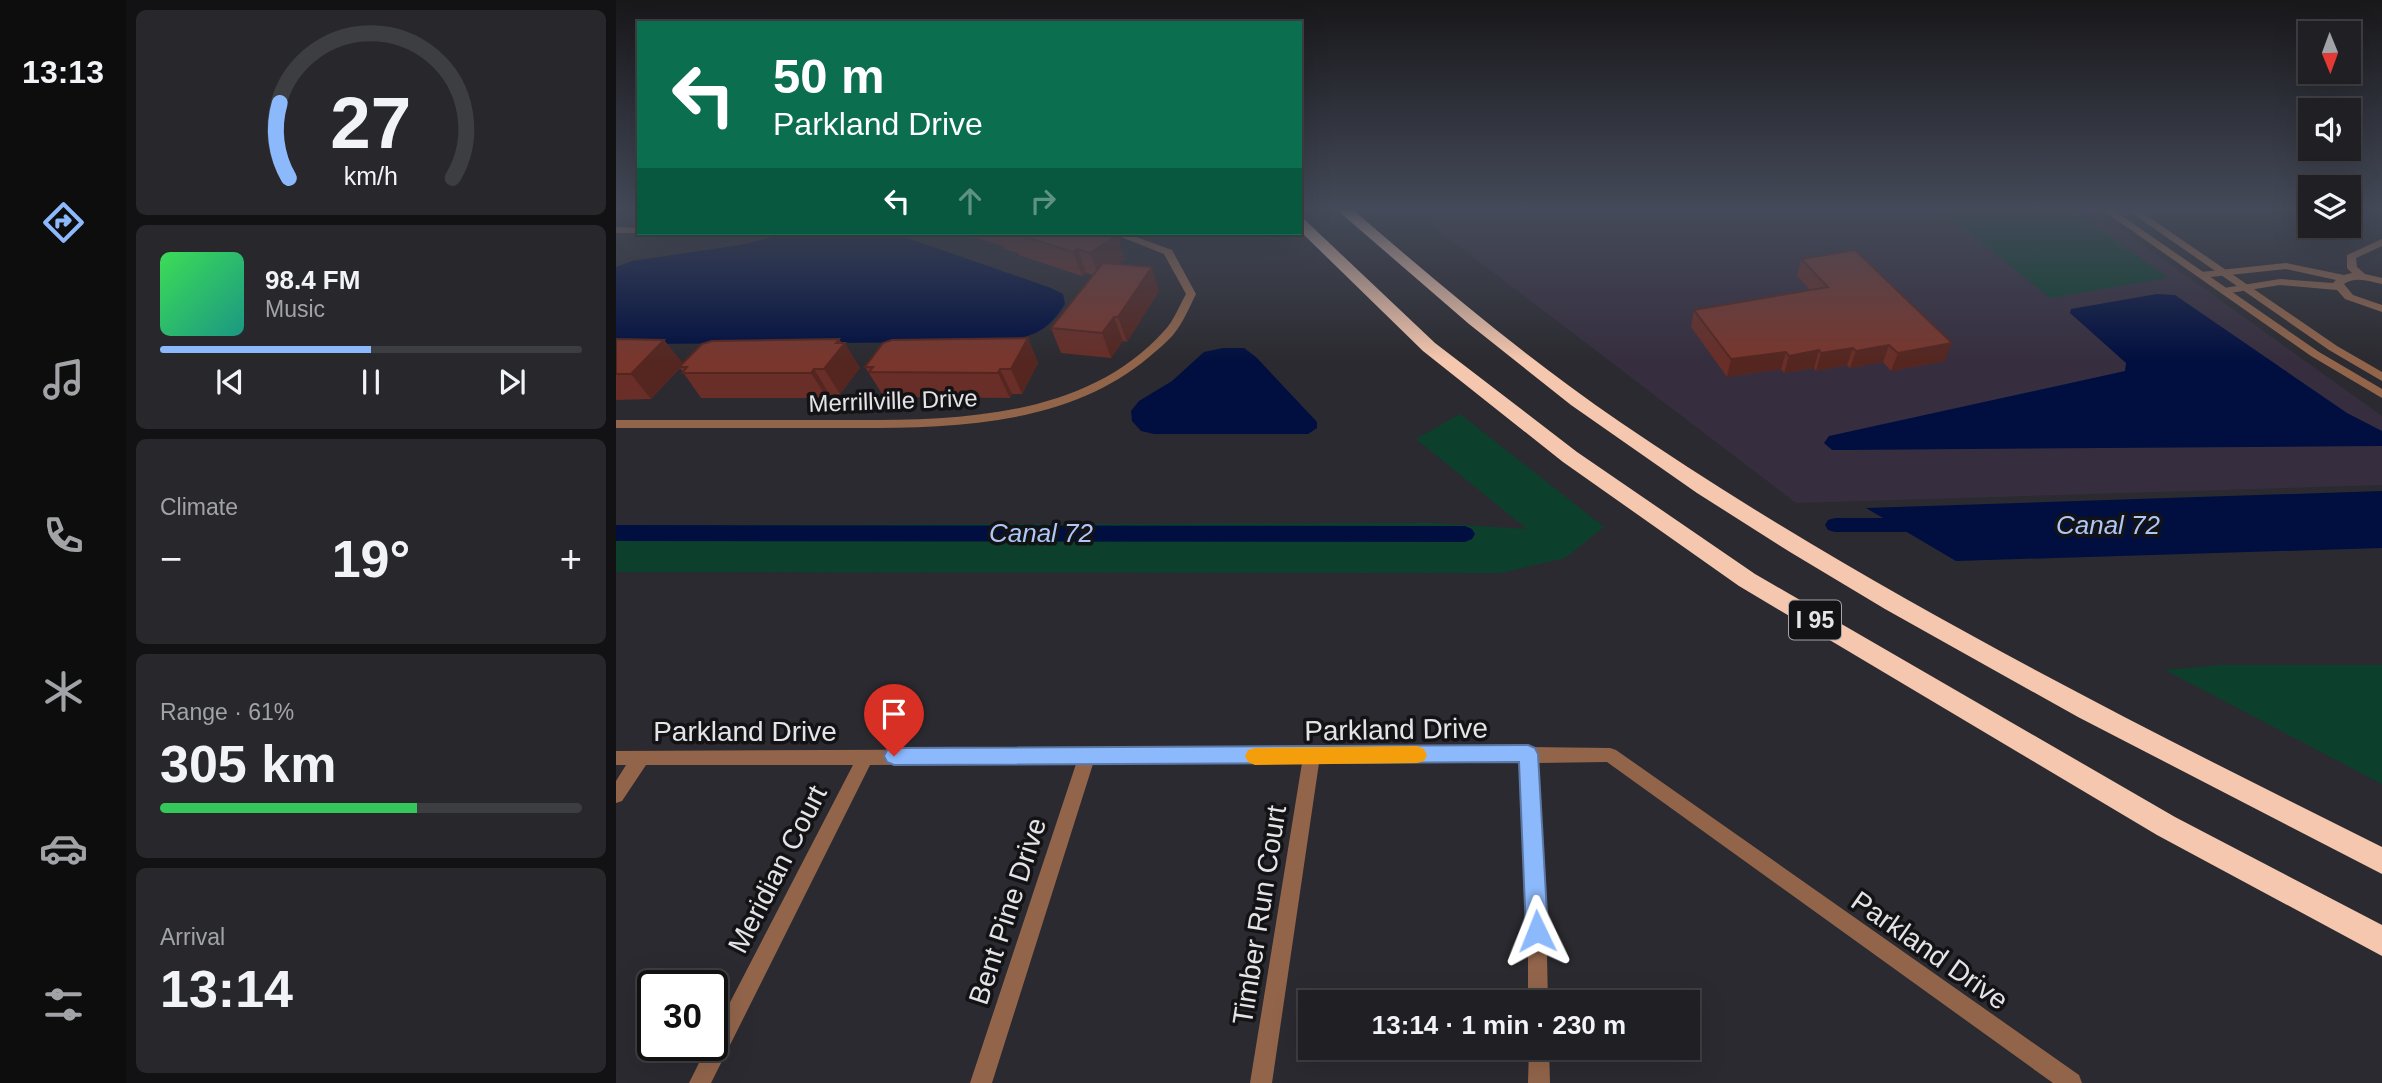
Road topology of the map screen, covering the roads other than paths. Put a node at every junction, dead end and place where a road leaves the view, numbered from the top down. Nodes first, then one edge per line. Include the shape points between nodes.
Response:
1 (1172, 260) edge
2 (1338, 260) edge
3 (1402, 260) edge
4 (2179, 260) edge
5 (2205, 260) edge
6 (2351, 260) edge
7 (2222, 271) junction
8 (2201, 275) junction
9 (2361, 276) junction
10 (2382, 281) edge
11 (2341, 283) junction
12 (2246, 288) junction
13 (2224, 291) junction
14 (2380, 310) edge
15 (2382, 377) edge
16 (2382, 394) edge
17 (616, 424) edge
18 (1528, 754) junction
19 (866, 756) junction
20 (1312, 756) junction
21 (642, 757) junction
22 (1087, 757) junction
23 (616, 758) edge
24 (616, 795) edge
25 (2382, 861) edge
26 (2382, 941) edge
27 (1538, 990) edge
28 (1539, 1060) edge
29 (700, 1083) edge
30 (981, 1083) edge
31 (1261, 1083) edge
32 (1539, 1083) edge
33 (2071, 1083) edge

1 - 17 street, Merrillville Drive via 1191,294 1168,333 1127,369 1071,399 1016,415 954,424
2 - 26 highway, I 95 via 1429,347 1570,457 1747,580 2166,826
3 - 25 highway, I 95 via 1612,425 1786,540 2078,707
4 - 8 street
5 - 7 street
6 - 9 street via 2351,268
7 - 8 street
7 - 11 street via 2286,266
7 - 12 street
8 - 13 street
9 - 10 street
9 - 11 street
11 - 12 street via 2280,282
11 - 14 street via 2348,297
12 - 13 street
12 - 15 street
13 - 16 street
18 - 20 street, Parkland Drive
18 - 27 street
18 - 33 street, Parkland Drive via 1610,755
19 - 21 street, Parkland Drive
19 - 22 street, Parkland Drive
19 - 29 street, Meridian Court
20 - 22 street, Parkland Drive
20 - 31 street, Timber Run Court
21 - 23 street, Parkland Drive
21 - 24 street
22 - 30 street, Bent Pine Drive
28 - 32 street

